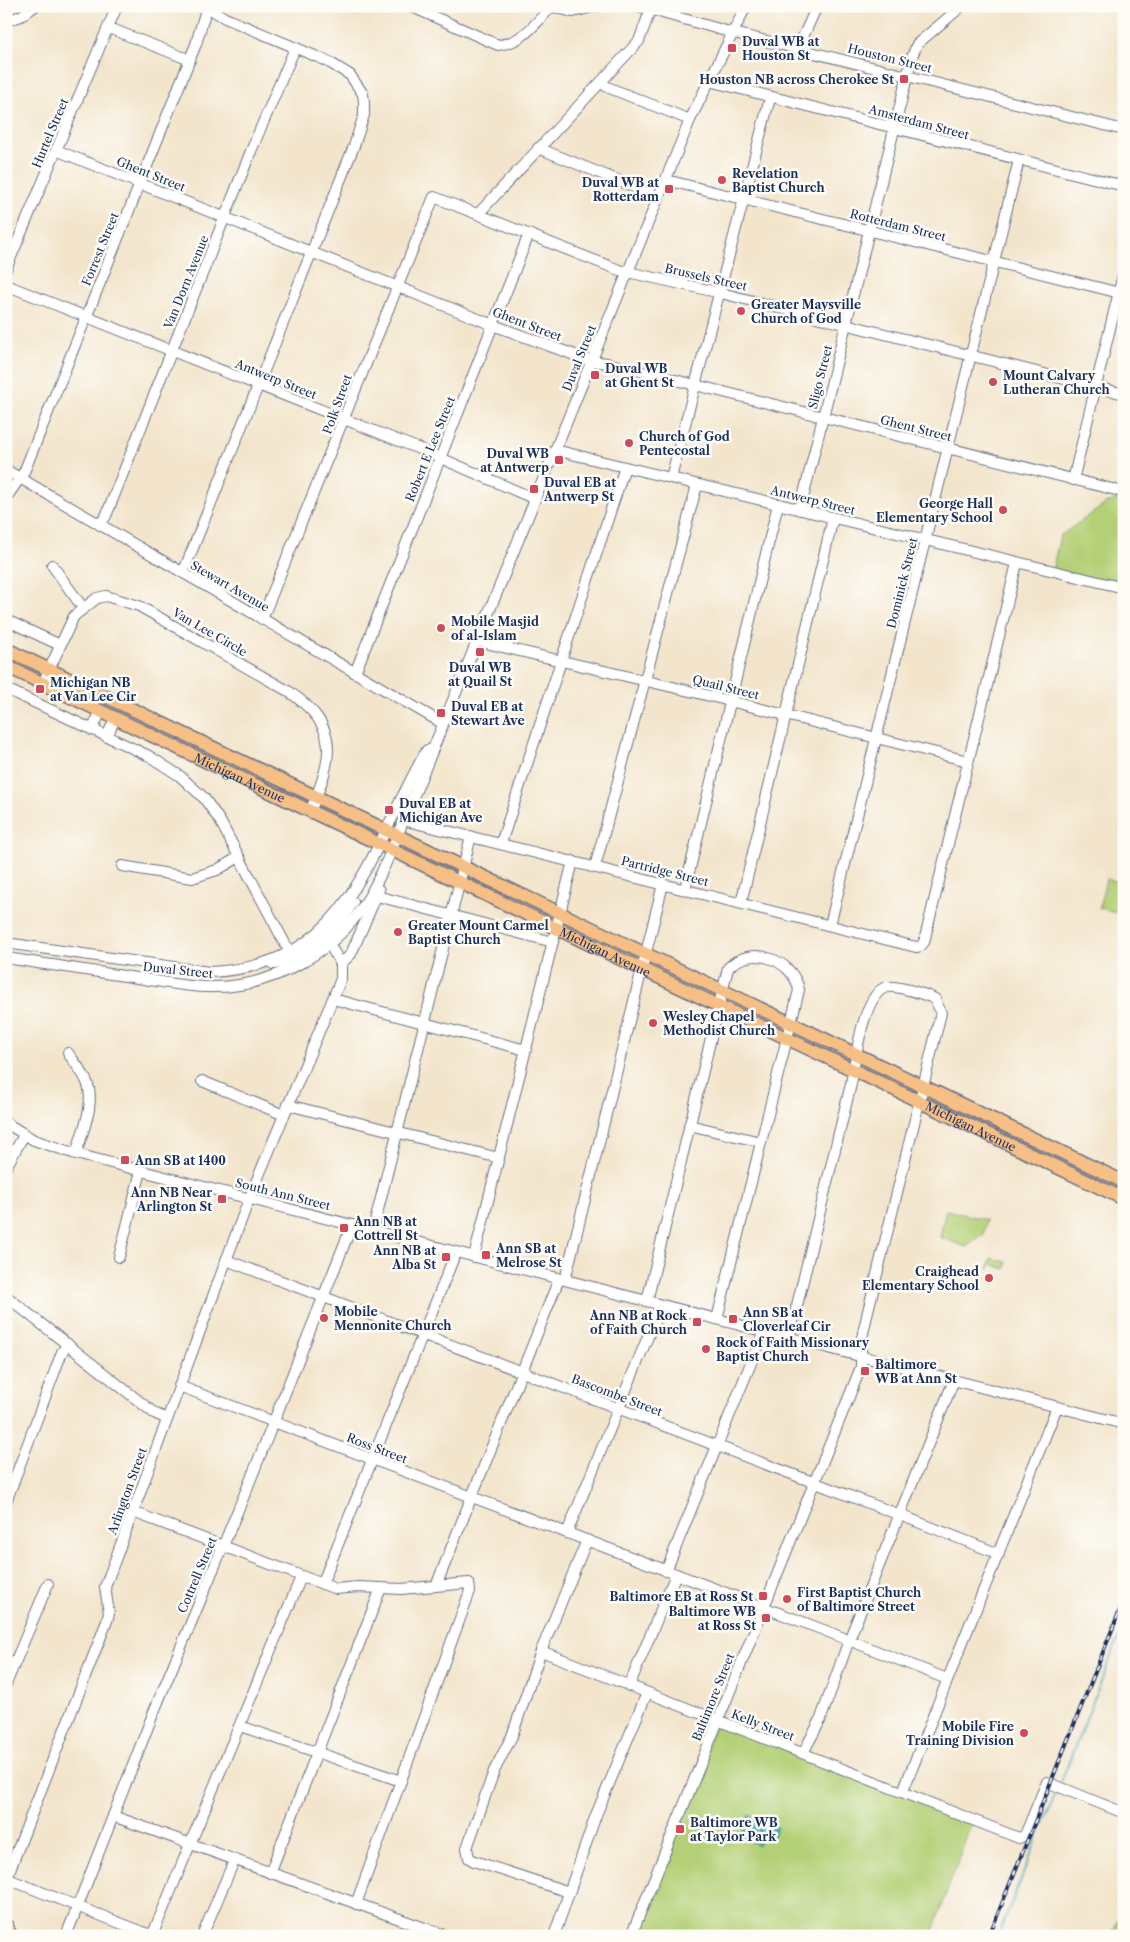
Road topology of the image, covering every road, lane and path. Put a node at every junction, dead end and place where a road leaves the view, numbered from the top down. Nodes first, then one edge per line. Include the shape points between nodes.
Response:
1 (35, 6) edge
2 (118, 6) edge
3 (410, 6) edge
4 (596, 6) edge
5 (638, 6) edge
6 (746, 6) edge
7 (817, 6) edge
8 (962, 6) edge
9 (207, 7) edge
10 (550, 7) edge
11 (650, 11) junction
12 (6, 21) edge
13 (108, 28) junction
14 (733, 32) junction
15 (295, 48) junction
16 (798, 48) junction
17 (190, 60) junction
18 (907, 76) junction
19 (601, 82) junction
20 (709, 82) junction
21 (770, 98) junction
22 (690, 120) junction
23 (895, 128) junction
24 (1124, 130) edge
25 (538, 148) junction
26 (56, 150) junction
27 (1019, 160) junction
28 (666, 180) junction
29 (140, 183) junction
30 (1124, 186) edge
31 (435, 197) joint
32 (659, 197) junction
33 (744, 201) junction
34 (478, 214) junction
35 (225, 217) junction
36 (870, 231) junction
37 (529, 234) junction
38 (312, 252) junction
39 (994, 262) junction
40 (6, 269) edge
41 (629, 271) junction
42 (1124, 271) edge
43 (6, 285) edge
44 (397, 286) junction
45 (720, 293) junction
46 (1121, 294) edge
47 (86, 317) junction
48 (846, 324) junction
49 (493, 325) junction
50 (172, 351) junction
51 (970, 354) junction
52 (591, 361) junction
53 (258, 384) junction
54 (696, 386) junction
55 (1096, 387) junction
56 (1124, 394) edge
57 (823, 417) junction
58 (344, 420) junction
59 (948, 448) junction
60 (555, 450) junction
61 (441, 458) junction
62 (625, 467) junction
63 (6, 470) edge
64 (20, 478) junction
65 (671, 478) junction
66 (1073, 480) junction
67 (697, 485) junction
68 (1124, 492) edge
69 (6, 498) edge
70 (536, 498) junction
71 (778, 504) junction
72 (800, 510) junction
73 (833, 518) junction
74 (100, 525) junction
75 (925, 540) junction
76 (1017, 562) junction
77 (52, 565) dead end
78 (183, 573) junction
79 (1124, 588) edge
80 (83, 608) junction
81 (262, 619) junction
82 (6, 620) edge
83 (477, 641) junction
84 (60, 645) junction
85 (6, 649) edge
86 (561, 661) junction
87 (6, 666) edge
88 (49, 669) junction
89 (355, 673) junction
90 (646, 682) junction
91 (43, 683) junction
92 (6, 689) edge
93 (730, 701) junction
94 (101, 711) junction
95 (786, 715) junction
96 (115, 718) junction
97 (442, 723) junction
98 (92, 730) junction
99 (107, 737) junction
100 (877, 738) junction
101 (968, 761) junction
102 (316, 798) junction
103 (310, 812) junction
104 (403, 820) junction
105 (390, 833) junction
106 (471, 836) junction
107 (501, 843) junction
108 (378, 844) junction
109 (390, 850) junction
110 (239, 857) junction
111 (573, 861) junction
112 (122, 866) dead end
113 (595, 867) junction
114 (463, 868) junction
115 (380, 872) junction
116 (460, 882) junction
117 (663, 884) junction
118 (357, 886) junction
119 (501, 886) junction
120 (685, 890) junction
121 (377, 896) junction
122 (493, 899) junction
123 (741, 903) junction
124 (451, 915) junction
125 (560, 915) junction
126 (830, 925) junction
127 (554, 936) junction
128 (327, 940) junction
129 (6, 943) edge
130 (289, 952) junction
131 (646, 955) junction
132 (6, 958) edge
133 (260, 964) junction
134 (341, 964) junction
135 (642, 970) junction
136 (722, 991) junction
137 (332, 999) junction
138 (718, 1006) junction
139 (425, 1023) junction
140 (791, 1024) junction
141 (787, 1039) junction
142 (526, 1050) junction
143 (68, 1053) dead end
144 (856, 1055) junction
145 (853, 1070) junction
146 (202, 1081) dead end
147 (923, 1086) junction
148 (919, 1101) junction
149 (288, 1105) junction
150 (284, 1116) junction
151 (6, 1123) edge
152 (689, 1125) junction
153 (397, 1132) junction
154 (24, 1135) junction
155 (761, 1142) junction
156 (76, 1154) junction
157 (499, 1158) junction
158 (6, 1167) edge
159 (141, 1171) junction
160 (1124, 1182) edge
161 (249, 1198) junction
162 (1124, 1199) edge
163 (352, 1225) junction
164 (373, 1230) junction
165 (456, 1252) junction
166 (474, 1256) junction
167 (119, 1257) dead end
168 (226, 1260) junction
169 (562, 1279) junction
170 (6, 1296) edge
171 (324, 1297) junction
172 (647, 1301) junction
173 (661, 1305) junction
174 (717, 1319) junction
175 (764, 1331) junction
176 (423, 1334) junction
177 (789, 1338) junction
178 (68, 1344) junction
179 (862, 1357) junction
180 (521, 1371) junction
181 (954, 1380) junction
182 (179, 1386) junction
183 (1057, 1407) junction
184 (618, 1409) junction
185 (167, 1419) junction
186 (273, 1422) junction
187 (1124, 1424) edge
188 (717, 1446) junction
189 (372, 1460) junction
190 (815, 1483) junction
191 (471, 1496) junction
192 (6, 1502) edge
193 (133, 1512) junction
194 (900, 1514) junction
195 (567, 1533) junction
196 (587, 1540) junction
197 (222, 1547) junction
198 (999, 1554) junction
199 (671, 1572) junction
200 (302, 1577) junction
201 (48, 1584) dead end
202 (322, 1584) junction
203 (436, 1586) junction
204 (381, 1588) junction
205 (763, 1608) junction
206 (849, 1640) junction
207 (541, 1652) junction
208 (947, 1679) junction
209 (6, 1684) edge
210 (629, 1686) junction
211 (647, 1693) junction
212 (717, 1720) junction
213 (240, 1726) junction
214 (317, 1753) junction
215 (803, 1753) junction
216 (401, 1781) junction
217 (903, 1791) junction
218 (1124, 1813) edge
219 (113, 1816) junction
220 (190, 1844) junction
221 (234, 1861) junction
222 (270, 1873) junction
223 (7, 1876) edge
224 (570, 1892) junction
225 (356, 1904) junction
226 (77, 1906) junction
227 (6, 1925) edge
228 (440, 1935) edge
229 (11, 1936) edge
230 (66, 1936) edge
231 (152, 1936) edge
232 (202, 1936) edge
233 (554, 1936) edge
234 (631, 1936) edge

1 - 12 street
2 - 13 street, Hurtel Street
3 - 10 street via 498,45 510,44 521,38
4 - 10 street via 573,12
5 - 11 street, Houston Street
6 - 14 street, Duval Street
7 - 16 street
8 - 18 street, Sligo Street via 917,44
9 - 15 street
9 - 17 street, Forrest Street
11 - 14 street, Houston Street
11 - 19 street via 639,41
13 - 17 street
13 - 26 street, Hurtel Street
14 - 16 street, Houston Street
14 - 20 street, Duval Street
15 - 35 street, Van Dorn Avenue
15 - 38 street via 350,74 363,94 362,126
16 - 18 street, Houston Street
17 - 29 street, Forrest Street
18 - 23 street, Sligo Street
18 - 24 street, Houston Street
19 - 22 street
19 - 25 street
20 - 21 street, Amsterdam Street
20 - 22 street, Duval Street
21 - 23 street, Amsterdam Street
21 - 33 street
22 - 28 street, Duval Street
23 - 27 street, Amsterdam Street
23 - 36 street, Sligo Street
25 - 32 street
25 - 34 street
26 - 29 street, Ghent Street
26 - 40 street, Hurtel Street
27 - 30 street, Amsterdam Street
27 - 39 street, Dominick Street
28 - 32 street, Duval Street
28 - 33 street, Rotterdam Street
29 - 35 street, Ghent Street
29 - 47 street, Forrest Street
31 - 34 street, Brussels Street
31 - 44 street, Polk Street
32 - 41 street, Duval Street
33 - 36 street, Rotterdam Street
33 - 45 street
34 - 37 street, Brussels Street
35 - 38 street, Ghent Street
35 - 50 street, Van Dorn Avenue
36 - 39 street, Rotterdam Street
36 - 48 street, Sligo Street
37 - 41 street, Brussels Street via 618,270
37 - 49 street, Robert E Lee Street
38 - 44 street, Ghent Street
38 - 53 street
39 - 46 street, Rotterdam Street
39 - 51 street, Dominick Street
41 - 45 street, Brussels Street
41 - 52 street, Duval Street
42 - 46 street
43 - 47 street, Antwerp Street
44 - 49 street, Ghent Street
44 - 58 street, Polk Street
45 - 48 street, Brussels Street
45 - 54 street
46 - 55 street
47 - 50 street, Antwerp Street
47 - 64 street, Forrest Street
48 - 51 street, Brussels Street
48 - 57 street, Sligo Street
49 - 52 street, Ghent Street
49 - 61 street, Robert E Lee Street
50 - 53 street, Antwerp Street
50 - 74 street, Van Dorn Avenue
51 - 55 street, Brussels Street
51 - 59 street, Dominick Street
52 - 54 street, Ghent Street
52 - 60 street, Duval Street
53 - 58 street, Antwerp Street
53 - 78 street
54 - 57 street, Ghent Street
54 - 65 street
55 - 56 street, Brussels Street
55 - 66 street
57 - 59 street, Ghent Street
57 - 72 street, Sligo Street
58 - 61 street, Antwerp Street
58 - 81 street, Polk Street
59 - 66 street, Ghent Street
59 - 75 street, Dominick Street
60 - 62 street, Antwerp Street
60 - 70 street, Duval Street
61 - 70 street, Antwerp Street
61 - 89 street, Robert E Lee Street
62 - 65 street, Antwerp Street
62 - 86 street
63 - 64 street, Stewart Avenue
64 - 69 street, Forrest Street
64 - 74 street, Stewart Avenue
65 - 67 street, Antwerp Street
66 - 68 street, Ghent Street
67 - 71 street, Antwerp Street
67 - 90 street
70 - 83 street, Duval Street
71 - 72 street, Antwerp Street
71 - 93 street
72 - 73 street, Antwerp Street
73 - 75 street, Antwerp Street
73 - 95 street
74 - 78 street, Stewart Avenue
75 - 76 street, Antwerp Street
75 - 100 street, Dominick Street
76 - 79 street, Antwerp Street
76 - 101 street
77 - 80 street
78 - 81 street, Stewart Avenue
80 - 84 street, Van Lee Circle via 74,616
80 - 102 street, Van Lee Circle via 106,596 139,606 299,698 322,722 328,745 328,758
81 - 89 street, Stewart Avenue
82 - 84 street
83 - 86 street, Quail Street
83 - 97 street, Duval Street
84 - 88 street, Van Lee Circle
85 - 88 main road, Michigan Avenue
86 - 90 street, Quail Street
86 - 107 street
87 - 91 main road, Michigan Avenue
88 - 91 street, Van Lee Circle
88 - 102 main road, Michigan Avenue
89 - 97 street, Stewart Avenue
90 - 93 street, Quail Street
90 - 113 street
91 - 94 main road, Michigan Avenue
92 - 98 street
93 - 95 street, Quail Street
93 - 120 street
94 - 96 main road, Michigan Avenue
94 - 98 street
95 - 100 street, Quail Street
95 - 123 street
96 - 99 street
96 - 103 main road, Michigan Avenue
97 - 104 street, Duval Street
97 - 105 street, Duval Street via 416,767
98 - 99 street
99 - 110 street via 167,766 193,787 220,821
100 - 101 street, Quail Street
100 - 126 street, Dominick Street
101 - 126 street, Partridge Street via 921,946
102 - 103 street, Van Lee Circle
102 - 105 main road, Michigan Avenue
103 - 108 main road, Michigan Avenue
104 - 105 street, Duval Street
104 - 106 street, Partridge Street
105 - 108 street, Duval Street
105 - 109 street, Duval Street
105 - 114 main road, Michigan Avenue
106 - 107 street, Partridge Street
106 - 114 street
107 - 111 street, Partridge Street
108 - 109 main road, Michigan Avenue
108 - 118 street, Duval Street
109 - 115 street, Duval Street
109 - 116 main road, Michigan Avenue
110 - 112 street via 217,870 192,878
110 - 130 street
111 - 113 street, Partridge Street
111 - 125 street
113 - 117 street, Partridge Street
114 - 116 street
114 - 119 main road, Michigan Avenue
115 - 121 street via 384,878
115 - 128 street, Duval Street via 356,916
116 - 122 main road, Michigan Avenue
116 - 124 street
117 - 120 street, Partridge Street
117 - 131 street
118 - 128 street via 346,915
118 - 130 street, Duval Street via 319,932
119 - 122 main road
119 - 125 main road, Michigan Avenue
120 - 123 street, Partridge Street
121 - 124 street
121 - 134 street via 351,954
122 - 127 main road, Michigan Avenue
123 - 126 street, Partridge Street
124 - 127 street
124 - 139 street
125 - 127 street
125 - 131 main road, Michigan Avenue
127 - 135 main road, Michigan Avenue
127 - 142 street
128 - 132 street, Duval Street via 278,973 239,985 217,987 191,986
128 - 133 street via 278,965
128 - 134 street
129 - 133 street, Duval Street via 193,970 229,971
130 - 133 street, Duval Street
131 - 135 street
131 - 136 main road, Michigan Avenue
134 - 137 street via 341,980
135 - 138 main road, Michigan Avenue
135 - 169 street
136 - 138 street
136 - 140 main road, Michigan Avenue
136 - 140 street via 728,968 741,958 760,956 779,961 797,980 799,990
137 - 139 street
137 - 149 street
138 - 141 main road, Michigan Avenue
138 - 152 street
139 - 142 street
139 - 153 street
140 - 141 street
140 - 144 main road, Michigan Avenue
141 - 145 main road, Michigan Avenue
141 - 155 street
142 - 157 street
143 - 156 street via 86,1081 90,1094
144 - 145 street, Baltimore Street
144 - 147 main road, Michigan Avenue
144 - 147 street, Baltimore Street via 872,998 880,989 888,986 934,999 941,1013
145 - 148 main road, Michigan Avenue
145 - 177 street, Baltimore Street
146 - 150 street
147 - 148 street, Baltimore Street
147 - 160 main road, Michigan Avenue
148 - 162 main road, Michigan Avenue
148 - 179 street, Baltimore Street via 861,1342
149 - 150 street, Arlington Street
149 - 153 street
150 - 161 street, Arlington Street
151 - 154 street, South Ann Street
152 - 155 street
152 - 172 street
153 - 157 street
153 - 164 street
154 - 156 street, South Ann Street
154 - 158 street
155 - 174 street
156 - 159 street, South Ann Street
157 - 166 street
159 - 161 street, South Ann Street
159 - 167 street
161 - 163 street, South Ann Street
161 - 168 street, Arlington Street
163 - 164 street, South Ann Street
163 - 171 street, Cottrell Street
164 - 165 street, South Ann Street
165 - 166 street, South Ann Street
165 - 176 street
166 - 169 street, South Ann Street
168 - 171 street, Bascombe Street
168 - 182 street, Arlington Street
169 - 172 street, South Ann Street
169 - 180 street
170 - 178 street
171 - 176 street, Bascombe Street
171 - 186 street, Cottrell Street
172 - 173 street, South Ann Street
173 - 174 street, South Ann Street
173 - 184 street
174 - 175 street, South Ann Street
175 - 177 street, South Ann Street
175 - 188 street
176 - 180 street, Bascombe Street
176 - 189 street
177 - 179 street, South Ann Street
178 - 185 street via 154,1413
178 - 192 street via 62,1352
179 - 181 street, South Ann Street
179 - 190 street, Baltimore Street via 862,1367
180 - 184 street, Bascombe Street
180 - 191 street
181 - 183 street, South Ann Street
181 - 194 street
182 - 185 street, Arlington Street
182 - 186 street, Ross Street
183 - 187 street
183 - 198 street
184 - 188 street, Bascombe Street
184 - 195 street
185 - 193 street, Arlington Street
186 - 189 street, Ross Street
186 - 197 street, Cottrell Street
188 - 190 street, Bascombe Street
188 - 199 street
189 - 191 street, Ross Street
189 - 202 street
190 - 194 street, Bascombe Street
190 - 205 street, Baltimore Street
191 - 195 street, Ross Street
191 - 203 street
193 - 197 street
193 - 223 street, Arlington Street via 105,1587 107,1621
194 - 198 street, Bascombe Street
194 - 206 street
195 - 196 street, Ross Street
196 - 199 street
196 - 207 street
197 - 200 street
197 - 219 street, Cottrell Street
198 - 208 street
199 - 205 street
199 - 210 street
200 - 202 street
200 - 213 street
201 - 209 street
202 - 204 street via 336,1589
203 - 204 street
203 - 216 street via 469,1583 470,1591
204 - 214 street
205 - 206 street
205 - 212 street, Baltimore Street
206 - 208 street
206 - 215 street via 820,1721
207 - 210 street, Kelly Street
207 - 224 street via 512,1736 494,1771 467,1848 469,1858
208 - 217 street
210 - 211 street, Kelly Street
211 - 212 street, Kelly Street
211 - 224 street via 602,1800
212 - 215 street, Kelly Street
212 - 234 street, Baltimore Street
213 - 214 street
213 - 220 street
214 - 216 street
214 - 222 street
215 - 217 street, Kelly Street
216 - 225 street
217 - 218 street, Kelly Street via 1019,1838 1026,1836 1047,1782
219 - 220 street
219 - 226 street, Cottrell Street
220 - 221 street
220 - 231 street
221 - 222 street
221 - 232 street
222 - 225 street
223 - 226 street
224 - 233 street
225 - 228 street
226 - 230 street, Cottrell Street
226 - 231 street
227 - 229 main road

